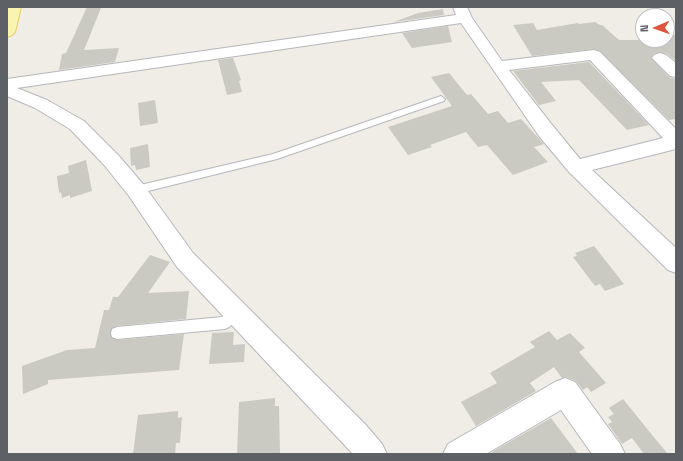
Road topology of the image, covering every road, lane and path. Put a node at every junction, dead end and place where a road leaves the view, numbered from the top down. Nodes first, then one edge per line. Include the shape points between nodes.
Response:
1 (14, 7) edge
2 (463, 12) edge
3 (7, 32) edge
4 (660, 58) dead end
5 (498, 66) junction
6 (676, 72) edge
7 (7, 84) edge
8 (7, 90) edge
9 (441, 99) dead end
10 (676, 141) edge
11 (576, 167) junction
12 (136, 190) junction
13 (676, 263) edge
14 (237, 312) junction
15 (117, 333) dead end
16 (372, 454) edge
17 (458, 454) edge
18 (610, 454) edge

1 - 3 main road
2 - 5 street
2 - 7 street
4 - 6 street
5 - 10 street via 594,54
5 - 11 street
8 - 12 street via 41,104 77,125
9 - 12 lane via 274,157
10 - 11 street
11 - 13 street
12 - 14 street via 185,260
14 - 15 lane via 225,323
14 - 16 street
17 - 18 street via 565,392

